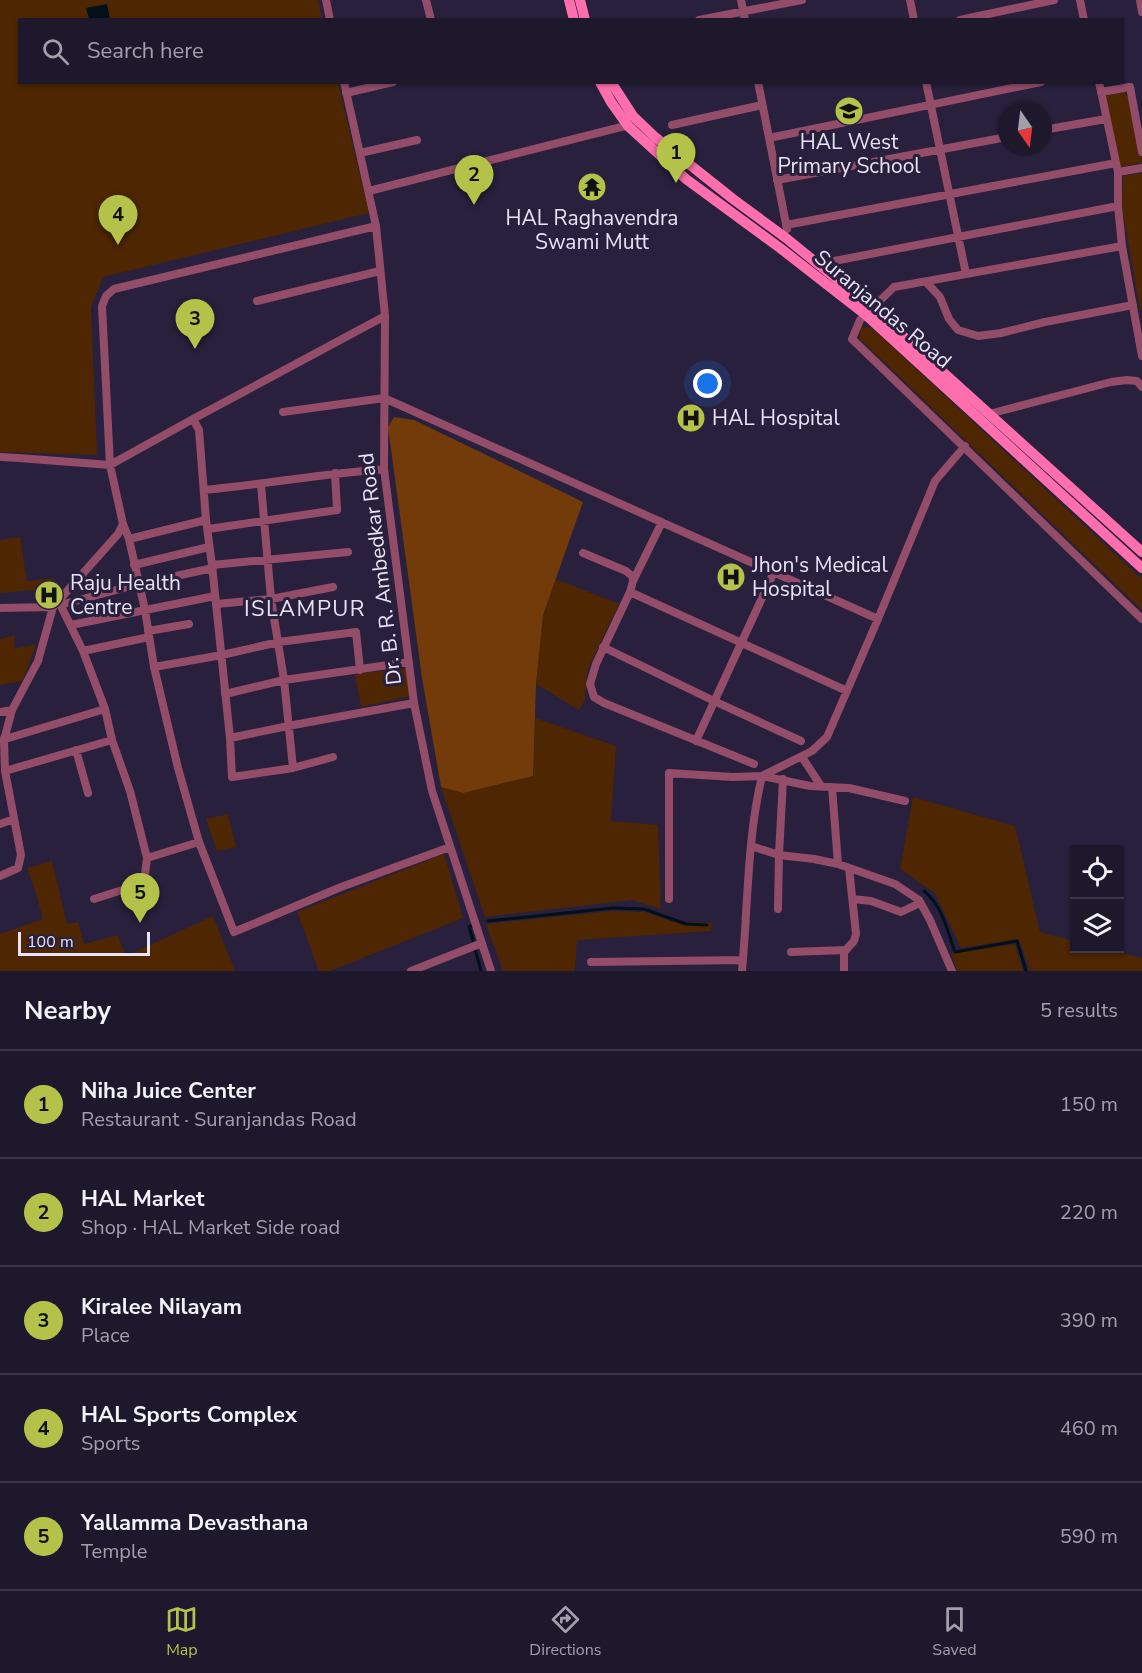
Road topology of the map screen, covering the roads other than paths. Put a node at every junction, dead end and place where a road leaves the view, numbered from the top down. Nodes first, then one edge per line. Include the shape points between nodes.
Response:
1 (326, 0) edge
2 (426, 0) edge
3 (569, 0) edge
4 (580, 0) edge
5 (741, 0) edge
6 (802, 0) edge
7 (910, 0) edge
8 (1054, 0) edge
9 (1080, 0) edge
10 (1140, 0) edge
11 (1142, 12) edge
12 (744, 15) edge
13 (330, 18) edge
14 (430, 18) edge
15 (574, 18) edge
16 (584, 18) edge
17 (717, 18) edge
18 (914, 18) edge
19 (969, 18) edge
20 (1084, 18) edge
21 (344, 84) edge
22 (384, 84) edge
23 (601, 84) edge
24 (612, 84) edge
25 (758, 84) edge
26 (927, 84) edge
27 (1031, 84) edge
28 (1099, 84) edge
29 (1101, 92) junction
30 (346, 93) junction
31 (1138, 103) edge
32 (762, 105) junction
33 (931, 105) junction
34 (1106, 119) junction
35 (634, 124) junction
36 (672, 125) dead end
37 (1052, 128) edge
38 (769, 138) junction
39 (998, 139) edge
40 (417, 140) dead end
41 (940, 149) junction
42 (1142, 152) edge
43 (360, 153) junction
44 (1117, 168) junction
45 (1142, 168) edge
46 (777, 180) junction
47 (369, 191) junction
48 (949, 194) junction
49 (1118, 206) junction
50 (786, 225) junction
51 (376, 226) junction
52 (958, 237) junction
53 (784, 244) junction
54 (1122, 246) junction
55 (829, 262) dead end
56 (380, 271) junction
57 (966, 274) junction
58 (926, 282) junction
59 (257, 301) dead end
60 (1133, 305) junction
61 (869, 312) junction
62 (385, 316) junction
63 (1142, 356) edge
64 (1142, 387) edge
65 (384, 398) junction
66 (283, 412) dead end
67 (989, 414) junction
68 (193, 418) junction
69 (965, 446) junction
70 (0, 458) edge
71 (110, 465) junction
72 (384, 469) junction
73 (335, 473) junction
74 (261, 484) junction
75 (204, 490) junction
76 (264, 522) junction
77 (662, 522) junction
78 (123, 524) junction
79 (207, 524) junction
80 (129, 538) junction
81 (209, 547) junction
82 (348, 552) dead end
83 (1142, 552) edge
84 (583, 553) dead end
85 (268, 560) junction
86 (134, 565) junction
87 (213, 567) junction
88 (1142, 567) edge
89 (774, 572) junction
90 (633, 581) junction
91 (139, 584) junction
92 (333, 587) dead end
93 (630, 592) junction
94 (271, 599) junction
95 (216, 600) junction
96 (57, 604) junction
97 (0, 608) edge
98 (145, 610) junction
99 (878, 619) junction
100 (1142, 619) edge
101 (189, 624) dead end
102 (71, 625) junction
103 (149, 634) junction
104 (279, 642) junction
105 (741, 643) junction
106 (603, 647) junction
107 (83, 651) junction
108 (222, 656) junction
109 (409, 662) junction
110 (154, 667) junction
111 (360, 670) junction
112 (285, 680) junction
113 (847, 691) junction
114 (225, 694) junction
115 (714, 701) junction
116 (414, 703) junction
117 (105, 709) junction
118 (12, 710) junction
119 (0, 712) edge
120 (288, 726) junction
121 (230, 738) junction
122 (2, 740) edge
123 (112, 740) junction
124 (696, 741) junction
125 (801, 741) dead end
126 (76, 750) junction
127 (333, 757) dead end
128 (802, 757) junction
129 (754, 764) dead end
130 (293, 768) junction
131 (6, 771) junction
132 (762, 776) junction
133 (783, 779) junction
134 (821, 786) junction
135 (832, 787) junction
136 (88, 794) dead end
137 (905, 801) dead end
138 (14, 819) junction
139 (0, 824) edge
140 (199, 842) junction
141 (751, 846) junction
142 (450, 847) junction
143 (779, 855) junction
144 (147, 858) junction
145 (838, 864) junction
146 (849, 868) junction
147 (0, 876) edge
148 (94, 899) dead end
149 (669, 899) dead end
150 (853, 899) junction
151 (920, 903) junction
152 (778, 909) dead end
153 (482, 943) junction
154 (846, 950) junction
155 (791, 952) dead end
156 (743, 960) junction
157 (591, 962) dead end
158 (411, 971) edge
159 (491, 971) edge
160 (742, 971) edge
161 (844, 971) edge
162 (952, 971) edge

1 - 13 street
2 - 14 street
3 - 15 main road
4 - 16 main road
5 - 12 street
6 - 12 street
7 - 18 street
8 - 19 street
9 - 20 street
10 - 11 street
12 - 17 street
21 - 30 street, Dr. B. R. Ambedkar Road
22 - 30 street
23 - 35 main road, Suranjandas Road via 611,102
24 - 35 main road, Suranjandas Road
25 - 32 street
26 - 33 street
27 - 33 street
28 - 29 street
29 - 31 street via 1130,87
29 - 34 street
30 - 43 street, Dr. B. R. Ambedkar Road
31 - 42 street
32 - 36 street
32 - 38 street
33 - 38 street
33 - 41 street
34 - 37 street
34 - 44 street
35 - 47 street
35 - 53 main road, Suranjandas Road via 686,179
38 - 46 street
39 - 41 street
40 - 43 street
41 - 46 street
41 - 48 street
43 - 47 street, Dr. B. R. Ambedkar Road
44 - 45 street
44 - 48 street
44 - 49 street
46 - 50 street
47 - 51 street, Dr. B. R. Ambedkar Road
48 - 50 street
48 - 52 street
49 - 52 street
49 - 54 street
50 - 53 street
51 - 56 street, Dr. B. R. Ambedkar Road
51 - 71 street via 114,289 106,296 102,306
52 - 55 street
52 - 57 street
53 - 61 main road, Suranjandas Road
54 - 57 street
54 - 60 street
56 - 59 street
56 - 62 street, Dr. B. R. Ambedkar Road
57 - 58 street
58 - 60 street via 940,297 958,330 978,336
58 - 61 street via 894,287
60 - 63 street
61 - 67 main road, Suranjandas Road
61 - 69 street via 860,320 852,339
61 - 88 main road, Suranjandas Road
62 - 65 street, Dr. B. R. Ambedkar Road
62 - 68 street
64 - 67 street via 1137,381 1111,382
65 - 66 street
65 - 72 street, Dr. B. R. Ambedkar Road
65 - 77 street
67 - 83 main road, Suranjandas Road
68 - 71 street
68 - 75 street via 199,430
69 - 99 street via 935,482
69 - 100 street
70 - 71 street
71 - 78 street
72 - 73 street
72 - 109 street, Dr. B. R. Ambedkar Road
73 - 74 street
73 - 76 street via 338,510
74 - 75 street
74 - 76 street
75 - 79 street
76 - 79 street
76 - 85 street
77 - 89 street
77 - 90 street
78 - 80 street
78 - 96 street
79 - 80 street
79 - 81 street
80 - 86 street
81 - 86 street
81 - 87 street
82 - 85 street
84 - 90 street via 626,571
85 - 87 street
85 - 94 street
86 - 91 street
87 - 91 street
87 - 95 street
89 - 99 street
89 - 105 street
90 - 93 street
91 - 96 street
91 - 98 street
92 - 94 street
93 - 105 street
93 - 106 street
94 - 95 street
94 - 104 street
95 - 98 street
95 - 108 street
96 - 97 street
96 - 102 street
96 - 118 street via 38,661
98 - 102 street
98 - 103 street
99 - 113 street
101 - 103 street
102 - 107 street
103 - 107 street
103 - 110 street
104 - 108 street
104 - 111 street via 356,633
104 - 112 street
105 - 113 street
105 - 115 street
106 - 115 street
106 - 124 street via 590,684 594,697
107 - 117 street
108 - 110 street
108 - 114 street
109 - 111 street
109 - 116 street, Dr. B. R. Ambedkar Road
110 - 140 street
111 - 112 street
112 - 114 street
112 - 120 street
113 - 128 street via 827,737
114 - 121 street
115 - 124 street
115 - 125 street
116 - 120 street
116 - 142 street, Dr. B. R. Ambedkar Road via 432,791
117 - 122 street
117 - 123 street
118 - 119 street
118 - 122 street
120 - 121 street
120 - 130 street
121 - 130 street via 232,777
122 - 131 street
123 - 126 street
123 - 144 street
124 - 129 street
126 - 131 street
126 - 136 street
127 - 130 street
128 - 132 street
128 - 134 street
131 - 138 street
132 - 133 street
132 - 141 street
132 - 149 street via 669,773
133 - 134 street
133 - 143 street
134 - 135 street
135 - 137 street
135 - 145 street
138 - 139 street
138 - 147 street via 21,855 18,868
140 - 142 street via 234,933 345,885
140 - 144 street
141 - 143 street
141 - 156 street
142 - 153 street, Dr. B. R. Ambedkar Road
143 - 145 street
143 - 152 street
144 - 148 street via 144,884
145 - 146 street
146 - 150 street
146 - 151 street via 895,884
150 - 151 street via 901,912
150 - 154 street via 856,934
151 - 162 street
153 - 158 street
153 - 159 street, Dr. B. R. Ambedkar Road
154 - 155 street
154 - 161 street
156 - 157 street
156 - 160 street

